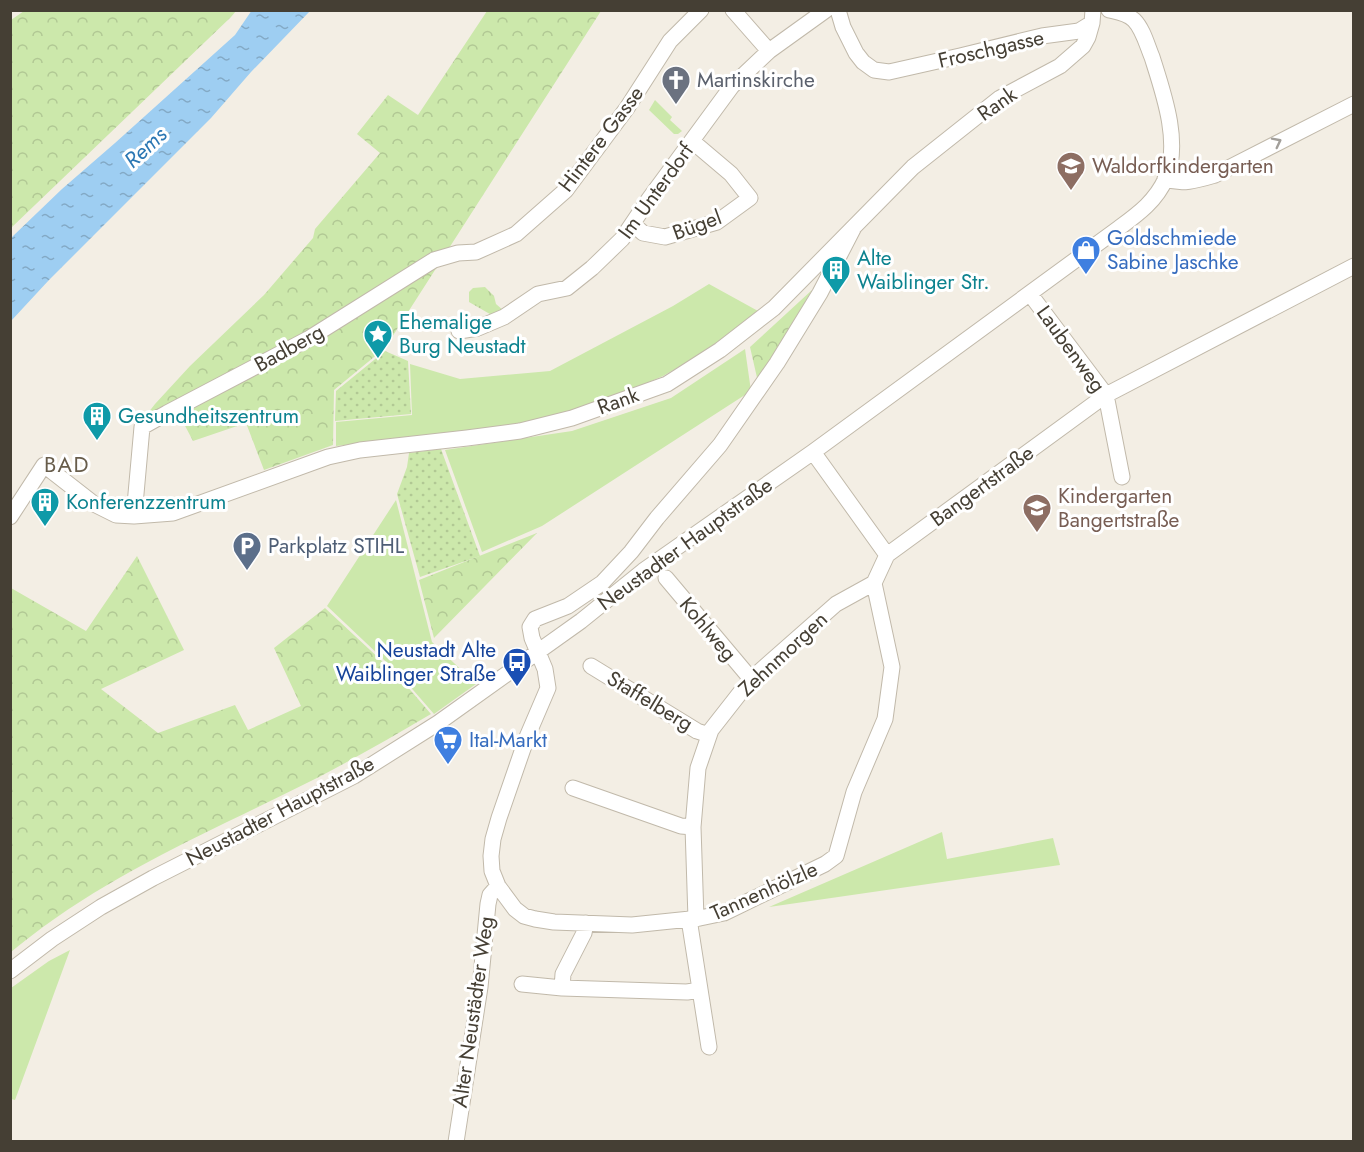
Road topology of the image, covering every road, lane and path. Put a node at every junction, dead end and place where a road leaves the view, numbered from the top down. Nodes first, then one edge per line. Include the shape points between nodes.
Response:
1 (701, 10) edge
2 (734, 10) edge
3 (826, 10) edge
4 (838, 10) edge
5 (1109, 10) edge
6 (1139, 14) edge
7 (1093, 17) edge
8 (769, 51) junction
9 (1353, 104) edge
10 (692, 141) junction
11 (1166, 179) junction
12 (633, 225) junction
13 (854, 226) junction
14 (516, 234) joint
15 (1353, 266) edge
16 (1030, 294) junction
17 (459, 331) dead end
18 (1106, 395) junction
19 (813, 452) junction
20 (1122, 477) dead end
21 (134, 516) junction
22 (10, 517) edge
23 (887, 555) junction
24 (666, 579) dead end
25 (874, 583) junction
26 (538, 652) junction
27 (591, 666) dead end
28 (750, 679) junction
29 (709, 735) junction
30 (573, 788) dead end
31 (693, 827) junction
32 (498, 885) junction
33 (693, 919) junction
34 (586, 923) junction
35 (10, 971) edge
36 (522, 984) dead end
37 (562, 988) junction
38 (700, 990) junction
39 (709, 1047) dead end
40 (456, 1142) edge

1 - 14 street, Hintere Gasse via 670,41 627,108 566,190
2 - 8 street
3 - 8 street, Im Unterdorf
4 - 7 street, Froschgasse via 863,62 874,70 889,72 1079,31
5 - 6 street, Neustadter Hauptstraße
6 - 11 street, Neustadter Hauptstraße via 1168,118 1171,152
7 - 13 street, Rank via 1083,46 1060,66 1000,98 913,167
8 - 10 street, Im Unterdorf via 732,86
11 -> 9 street via 1193,182 1215,175
10 - 12 street, Im Unterdorf
10 - 12 street, Bügel via 731,174 750,198 717,222 666,237 643,233
11 - 16 street, Neustadter Hauptstraße via 1140,213
12 - 17 street, Im Unterdorf via 567,288 538,294 504,317
13 - 21 street, Rank via 774,308 667,384 572,418 520,431 360,450 307,464 173,513
13 - 26 street via 820,293 720,445 602,582 568,606 535,619 530,627
14 - 21 street, Badberg via 476,252 434,260 308,339 142,427
15 - 18 street, Bangertstraße
16 - 18 street, Laubenweg
16 - 19 street, Neustadter Hauptstraße
18 - 20 street, Laubenweg
18 - 23 street, Bangertstraße
19 - 23 street
19 - 26 street, Neustadter Hauptstraße via 654,563
21 - 22 street, Rank via 116,515 94,504 44,465
23 - 25 street, Bangertstraße
24 - 28 street, Kohlweg
25 - 28 street, Zehnmorgen via 836,604
25 - 33 street, Tannenhölzle via 892,667 885,719 854,792 836,856 724,913
26 - 32 street via 548,688 493,839 492,871
26 - 35 street, Neustadter Hauptstraße via 354,776 101,907
27 - 29 street, Staffelberg
28 - 29 street, Zehnmorgen
29 - 31 street, Zehnmorgen via 698,768
30 - 31 street
31 - 33 street, Zehnmorgen
32 - 34 street, Tannenhölzle via 524,916
32 - 40 street, Alter Neustädter Weg via 488,904 480,987
33 - 34 street, Tannenhölzle via 632,925
33 - 38 street, Tannenhölzle
34 - 37 street via 563,974
36 - 37 street
37 - 38 street
38 - 39 street, Tannenhölzle

